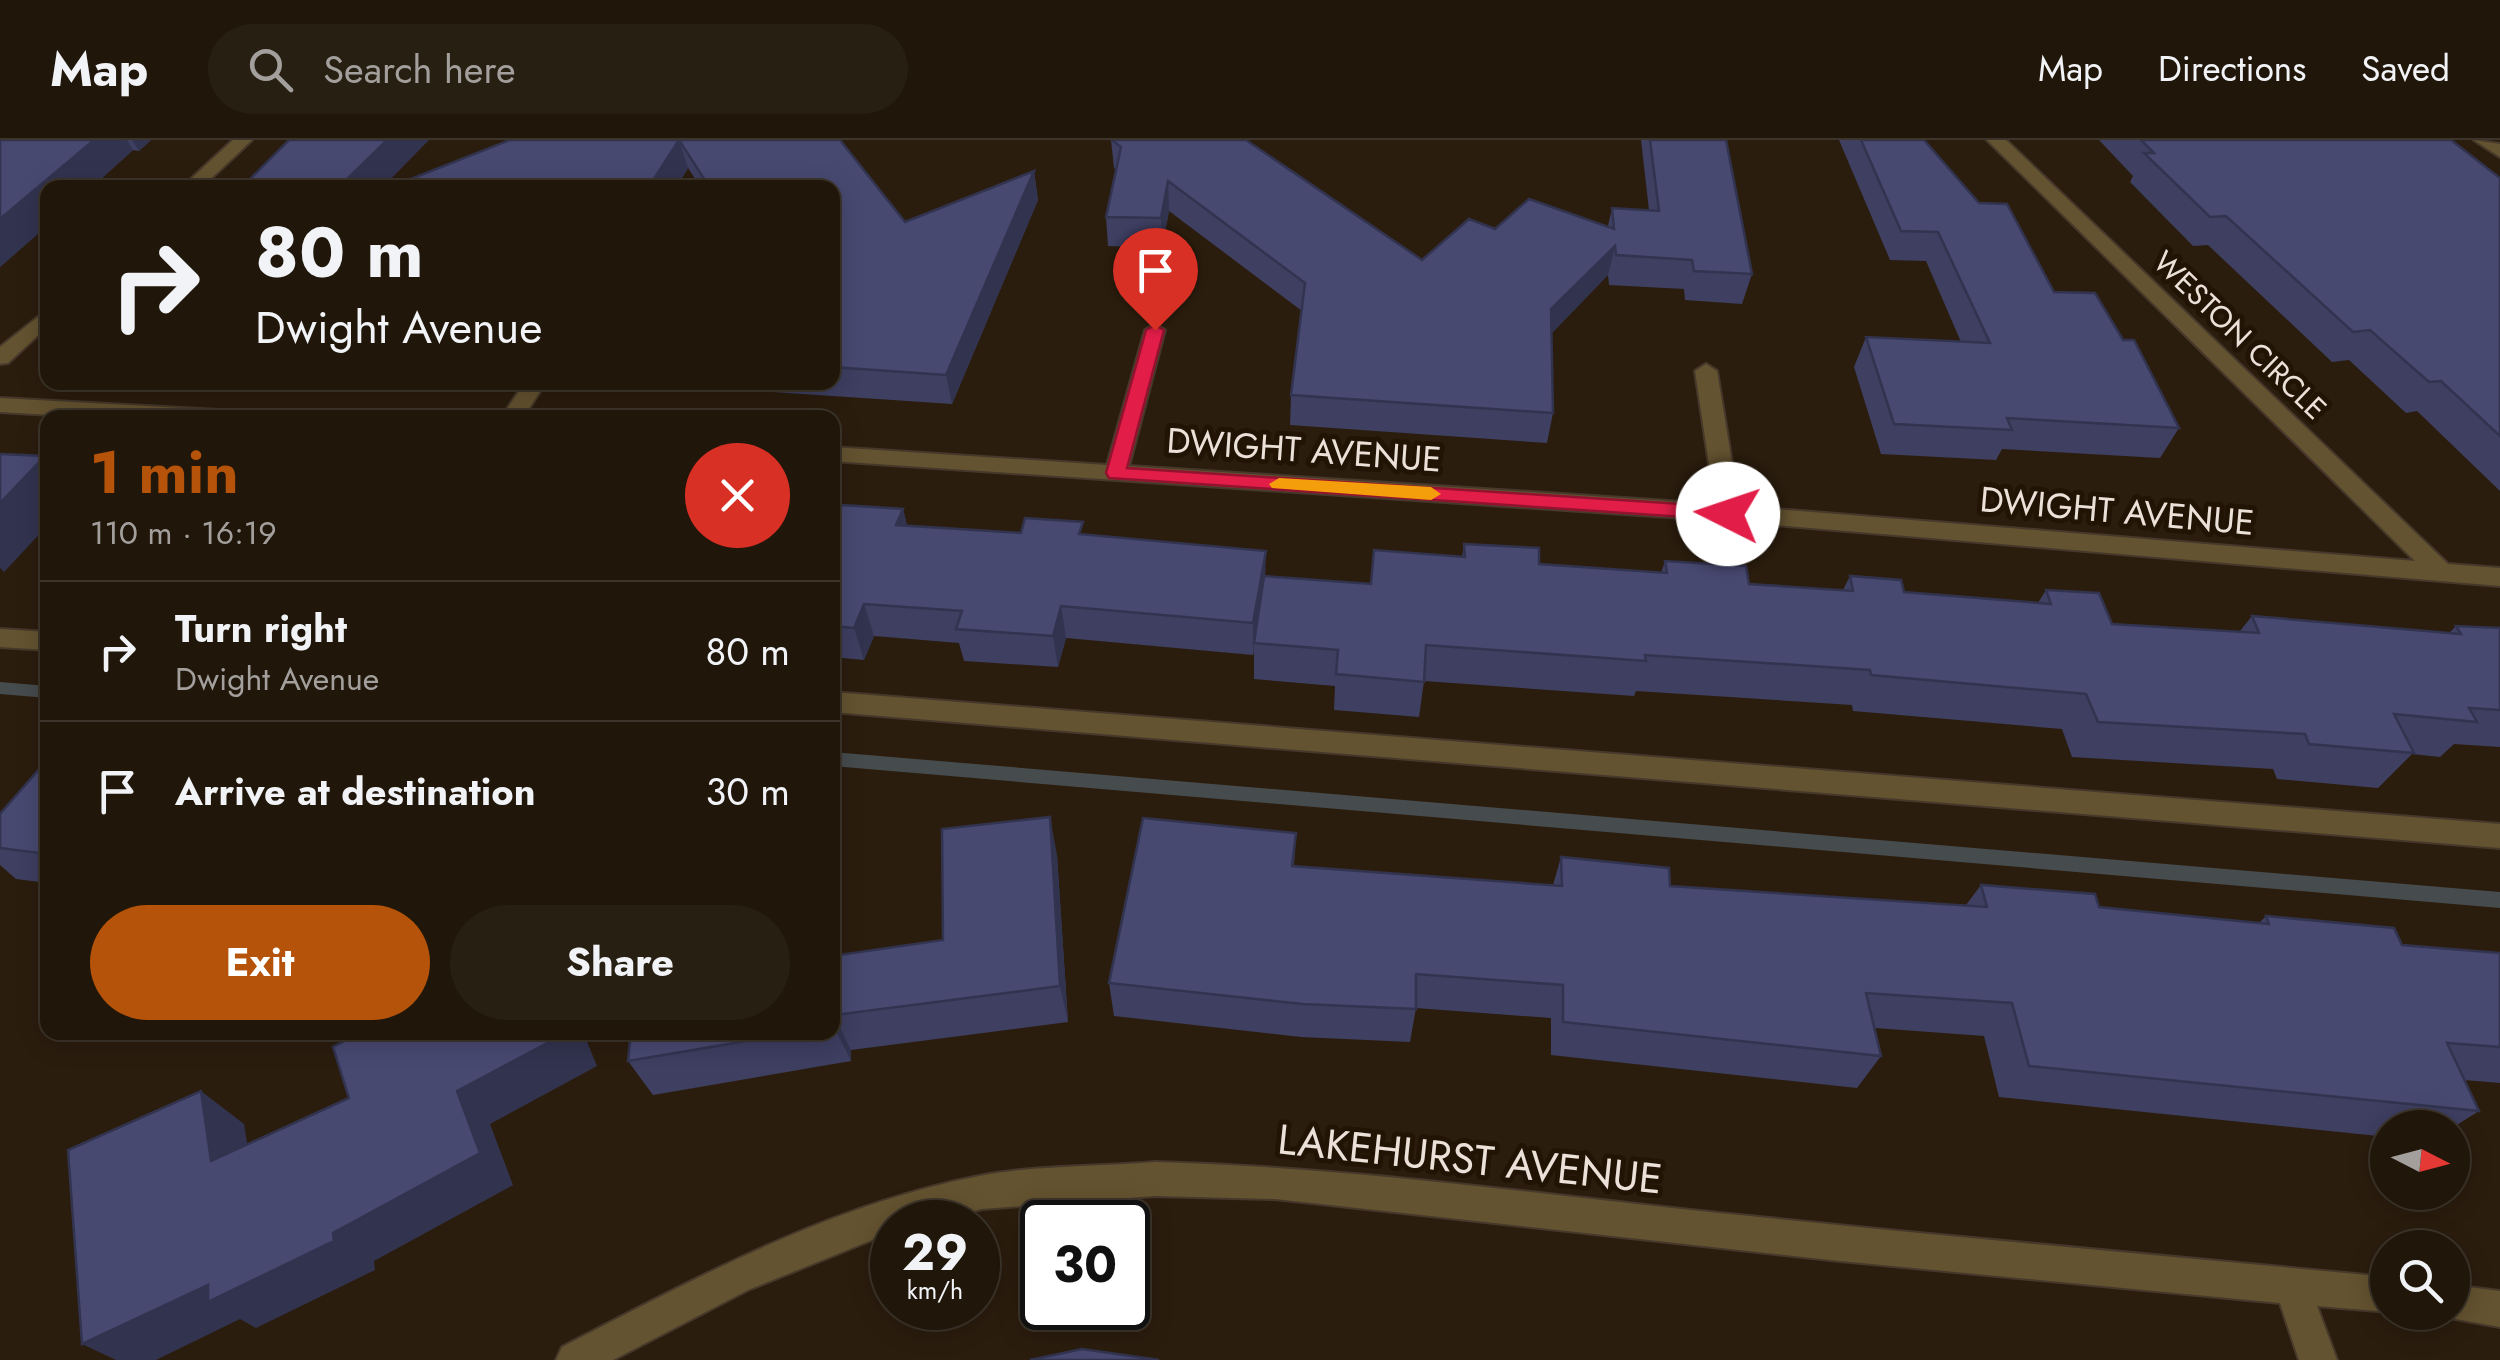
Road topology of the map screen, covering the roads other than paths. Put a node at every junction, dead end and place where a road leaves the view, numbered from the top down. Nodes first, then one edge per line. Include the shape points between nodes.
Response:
1 (242, 140) edge
2 (1996, 140) edge
3 (2483, 140) edge
4 (2500, 152) edge
5 (199, 180) edge
6 (40, 322) edge
7 (1155, 330) dead end
8 (0, 358) edge
9 (1706, 371) dead end
10 (0, 405) edge
11 (91, 410) edge
12 (840, 455) edge
13 (1116, 473) junction
14 (1728, 514) junction
15 (2442, 573) junction
16 (2500, 577) edge
17 (0, 638) edge
18 (40, 641) edge
19 (840, 703) edge
20 (2500, 836) edge
21 (2291, 1283) junction
22 (2370, 1293) edge
23 (2470, 1305) edge
24 (2500, 1309) edge
25 (576, 1360) edge
26 (2318, 1360) edge

1 - 5 street
2 - 15 street, WESTON CIRCLE
3 - 4 street
6 - 8 street
7 - 13 street, DWIGHT AVENUE
9 - 14 street
10 - 11 street
12 - 13 street, DWIGHT AVENUE
13 - 14 street, DWIGHT AVENUE
14 - 15 street, DWIGHT AVENUE
15 - 16 street, DWIGHT AVENUE
17 - 18 street
19 - 20 street
21 - 22 street, LAKEHURST AVENUE
21 - 25 street, LAKEHURST AVENUE via 1840,1244 1275,1182 1154,1179 982,1192 869,1221 735,1278
21 - 26 street
23 - 24 street

